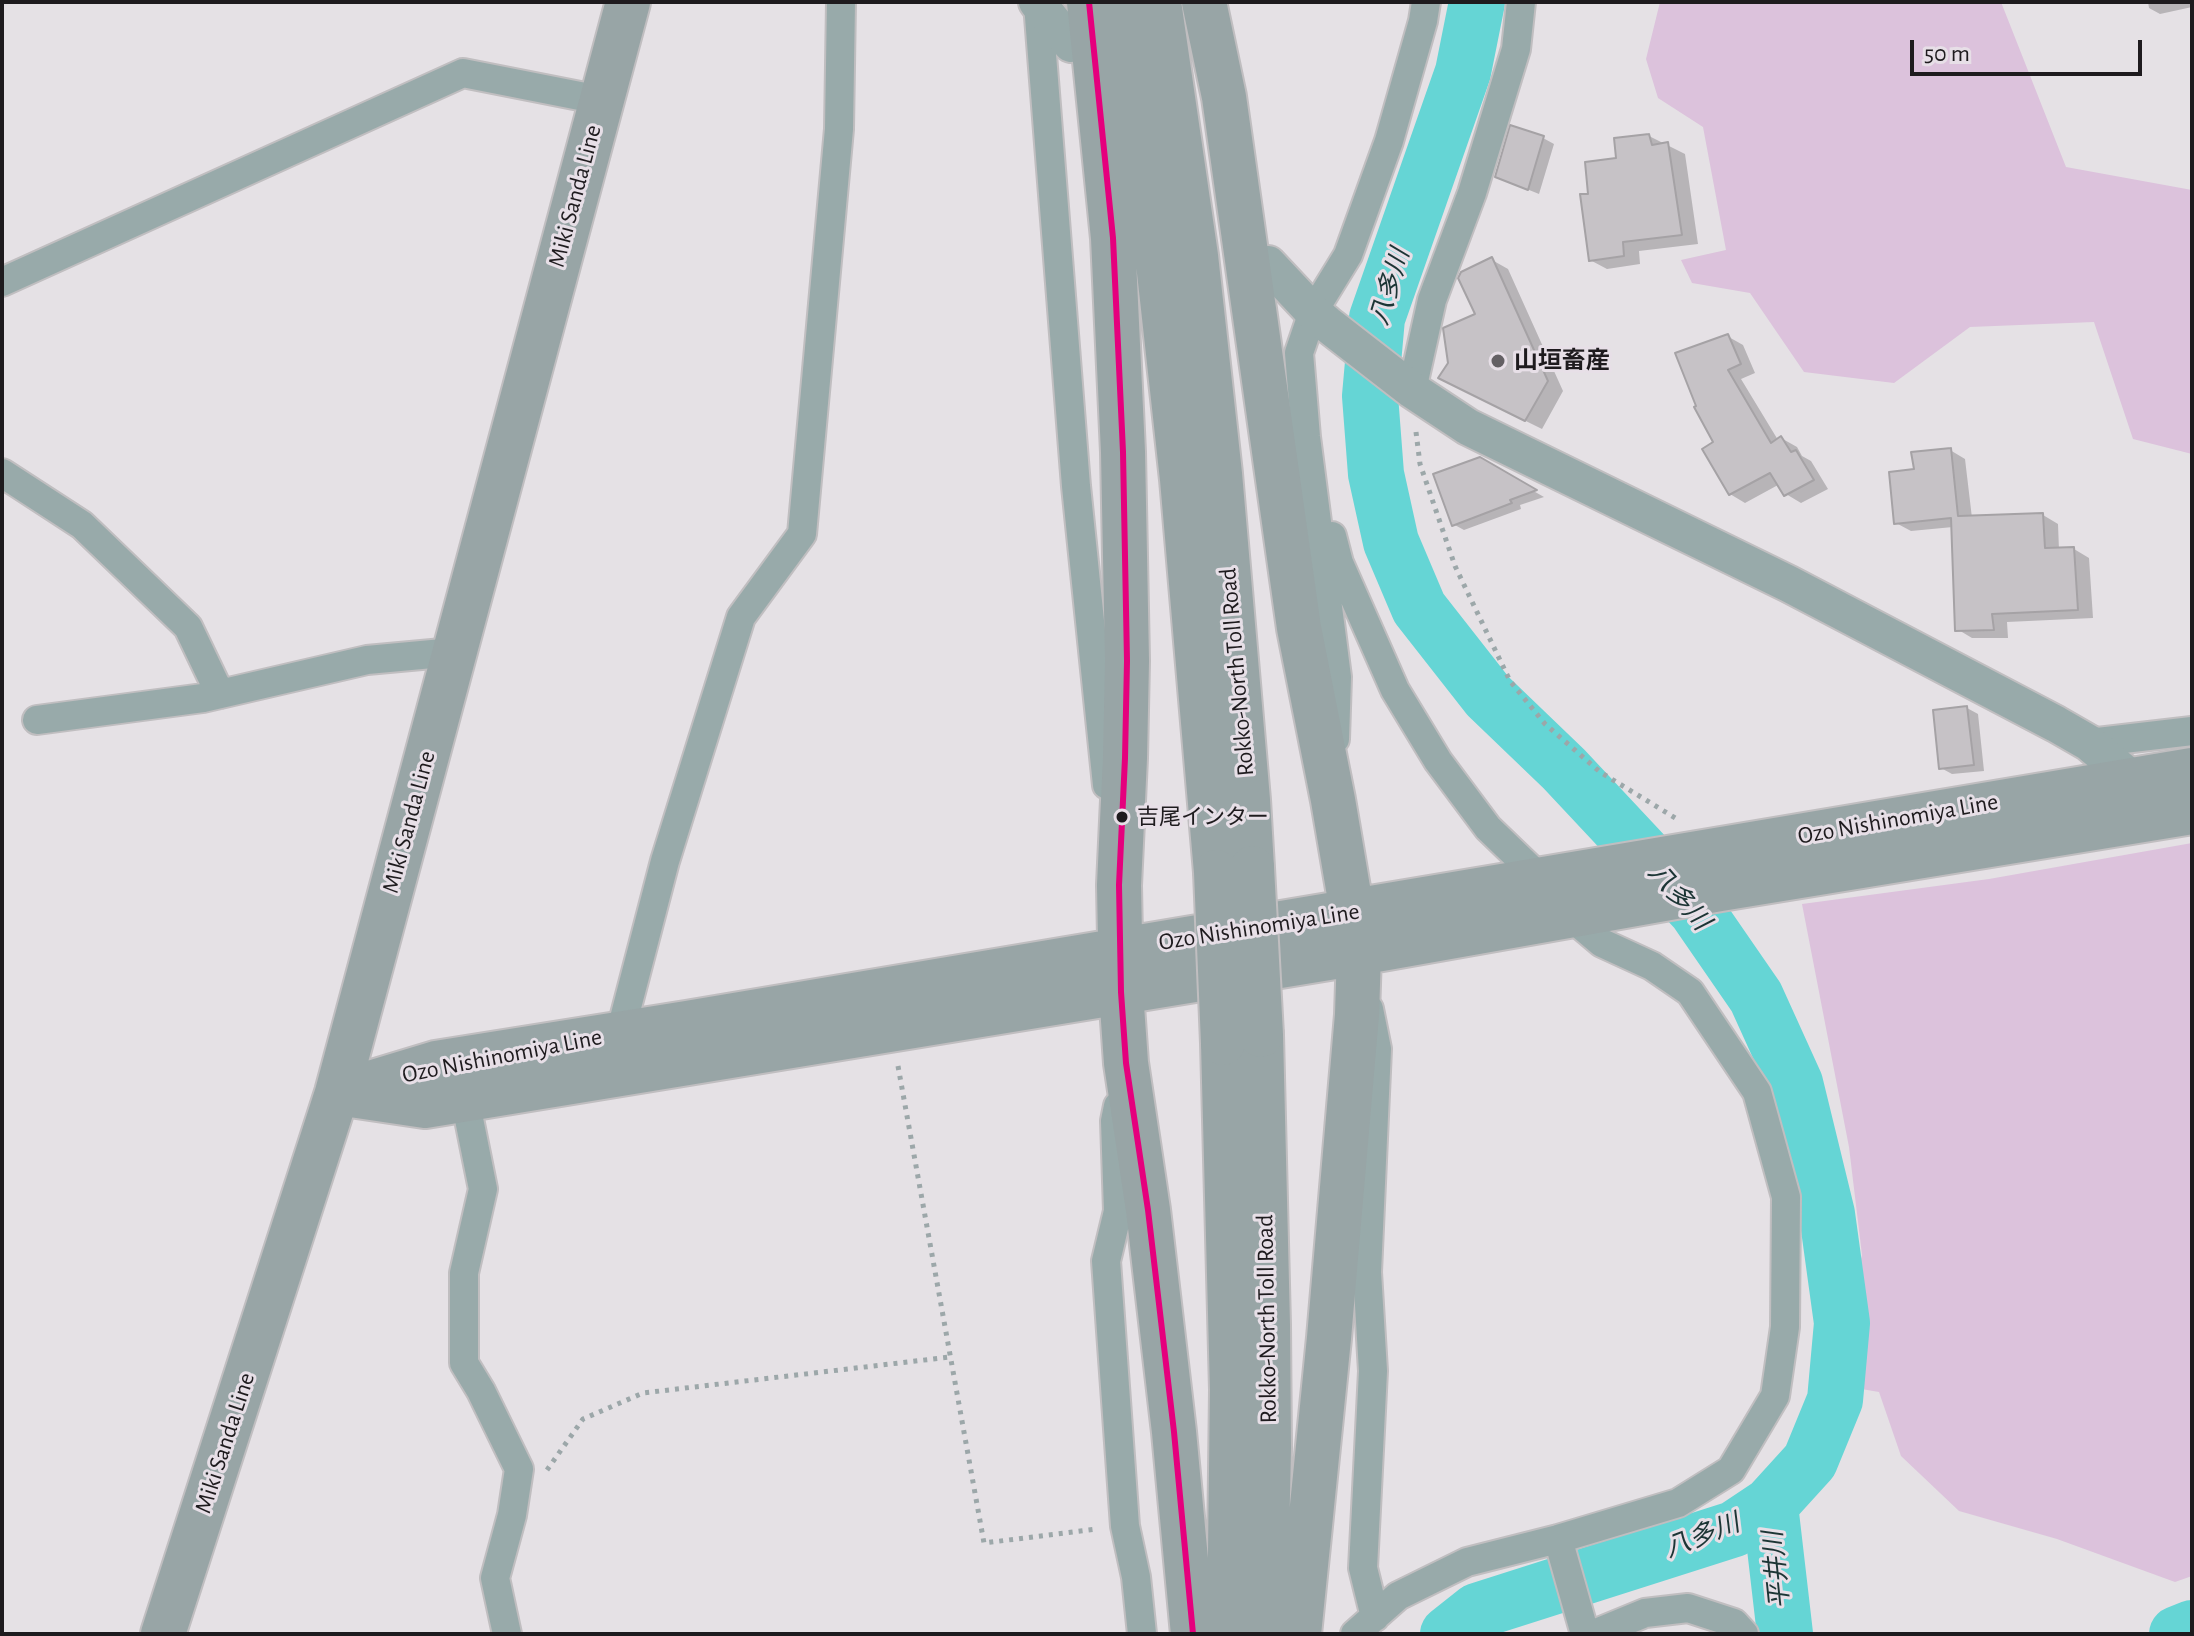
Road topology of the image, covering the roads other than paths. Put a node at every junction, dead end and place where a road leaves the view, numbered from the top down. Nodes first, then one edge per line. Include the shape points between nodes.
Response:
1 (628, 2) edge
2 (841, 2) edge
3 (1089, 2) edge
4 (1124, 2) edge
5 (1159, 2) edge
6 (1204, 2) edge
7 (1426, 2) edge
8 (1521, 2) edge
9 (1038, 3) edge
10 (1071, 44) dead end
11 (600, 100) junction
12 (1268, 264) dead end
13 (2, 282) edge
14 (1320, 318) junction
15 (1416, 393) junction
16 (1309, 454) junction
17 (2, 473) edge
18 (454, 652) junction
19 (220, 694) junction
20 (37, 720) dead end
21 (2192, 731) edge
22 (2089, 743) junction
23 (2192, 770) edge
24 (2133, 780) junction
25 (1333, 800) junction
26 (2192, 812) edge
27 (1713, 864) junction
28 (1234, 870) junction
29 (1119, 885) junction
30 (1558, 890) junction
31 (1355, 933) junction
32 (1120, 970) junction
33 (620, 1034) junction
34 (1242, 1039) junction
35 (1126, 1063) junction
36 (337, 1093) junction
37 (465, 1099) junction
38 (1559, 1544) junction
39 (1365, 1625) edge
40 (1587, 1632) edge
41 (163, 1634) edge
42 (507, 1634) edge
43 (1142, 1634) edge
44 (1193, 1634) edge
45 (1229, 1634) edge
46 (1265, 1634) edge
47 (1299, 1634) edge
48 (1744, 1634) edge

1 - 11 main road, Miki Sanda Line
2 - 33 street via 839,129 802,534 741,617 665,861
3 - 29 main road via 1113,238 1123,452 1127,661
4 - 28 main road, Rokko-North Toll Road
5 - 28 main road, Rokko-North Toll Road via 1196,256 1218,458 1246,785
6 - 25 main road via 1227,113 1299,628
7 - 14 street via 1389,141
8 - 15 street via 1516,49 1432,300
9 - 10 street
9 - 29 street via 1076,486
11 - 13 street via 463,73
11 - 18 main road, Miki Sanda Line
12 - 14 street
14 - 15 street
14 - 16 street via 1299,353
15 - 22 street via 1468,427 1789,584
16 - 25 street via 1337,677
16 - 30 street via 1339,563 1395,690 1438,761 1488,828
17 - 19 street via 82,525 188,627
18 - 19 street via 367,660
18 - 36 main road, Miki Sanda Line
19 - 20 street
21 - 22 street
22 - 24 street
23 - 24 main road, Ozo Nishinomiya Line
24 - 27 main road, Ozo Nishinomiya Line
25 - 31 main road
26 - 27 main road, Ozo Nishinomiya Line
27 - 30 main road, Ozo Nishinomiya Line
28 - 34 main road, Rokko-North Toll Road, bridge
29 - 32 main road
30 - 31 main road, Ozo Nishinomiya Line
30 - 38 street via 1602,943 1652,966 1690,992 1757,1092 1786,1197 1785,1327 1775,1396 1731,1470 1678,1503
31 - 32 main road, Ozo Nishinomiya Line
31 - 39 street via 1377,1049 1367,1272 1373,1371
31 - 47 main road via 1357,1015
32 - 33 main road, Ozo Nishinomiya Line
32 - 35 main road
32 - 37 main road, Ozo Nishinomiya Line via 891,1030
33 - 36 main road, Ozo Nishinomiya Line via 436,1063
34 - 45 main road, Rokko-North Toll Road
34 - 46 main road, Rokko-North Toll Road via 1268,1325
35 - 43 street via 1115,1121 1118,1211 1106,1261 1125,1526
35 - 44 main road via 1152,1241
36 - 37 main road, Ozo Nishinomiya Line via 425,1106
36 - 41 main road, Miki Sanda Line
37 - 42 street via 483,1189 464,1273 464,1363 519,1469 495,1578
38 - 39 street via 1467,1562 1398,1596
38 - 40 street
40 - 48 street via 1645,1613 1688,1608 1734,1623

